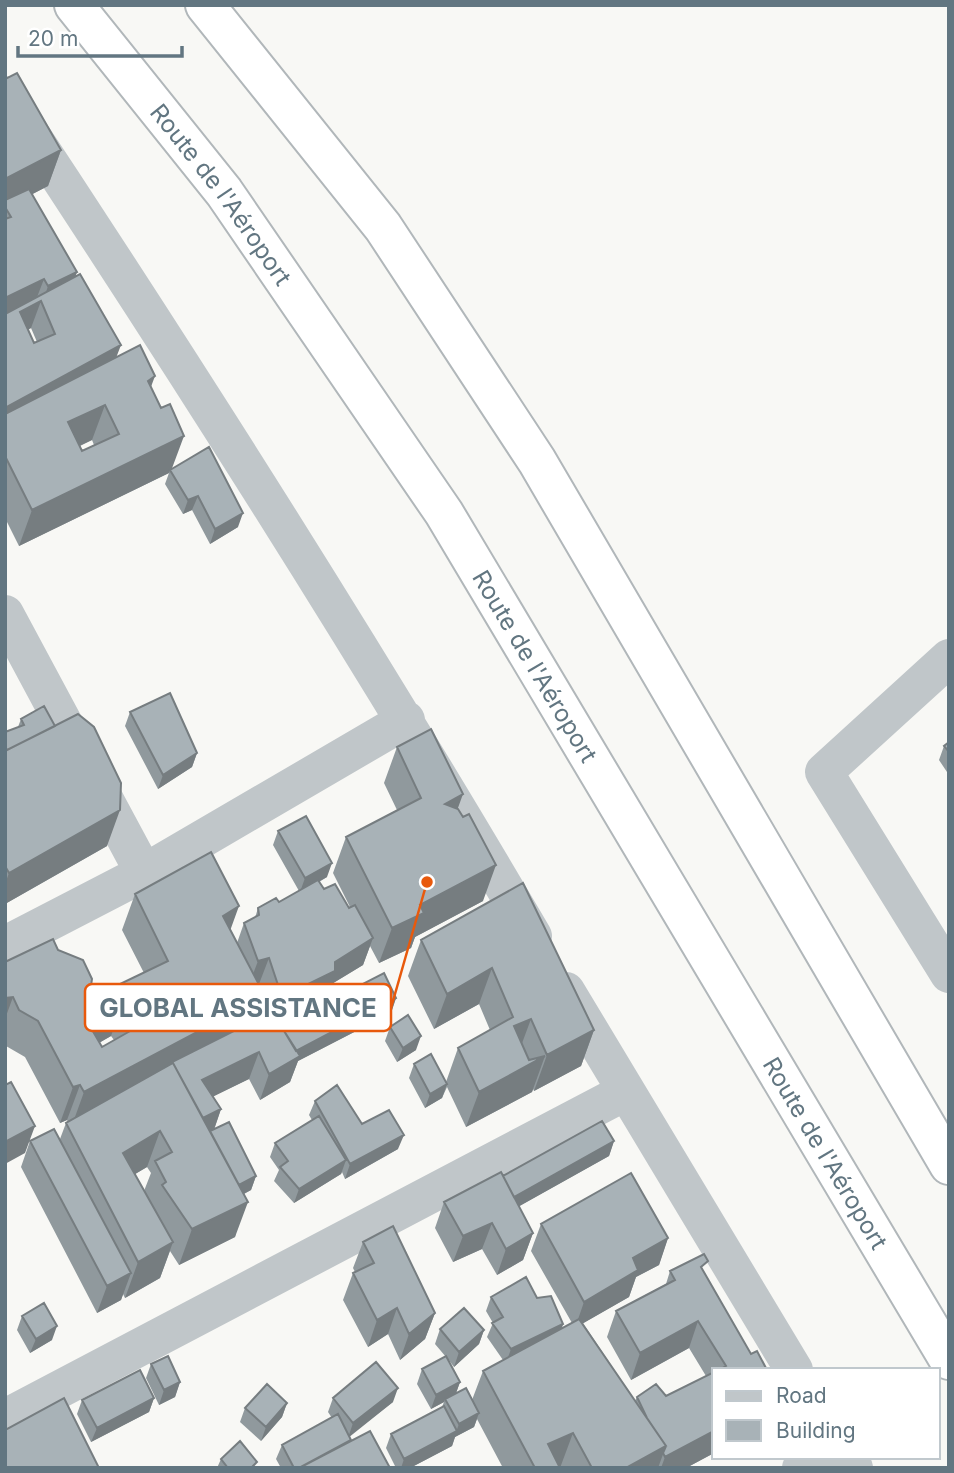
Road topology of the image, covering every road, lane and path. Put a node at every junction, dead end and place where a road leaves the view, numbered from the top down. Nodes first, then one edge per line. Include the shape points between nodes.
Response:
1 (74, 5) edge
2 (205, 5) edge
3 (5, 95) edge
4 (5, 614) edge
5 (949, 658) edge
6 (407, 720) junction
7 (144, 873) junction
8 (5, 945) edge
9 (949, 974) edge
10 (625, 1092) junction
11 (949, 1165) edge
12 (949, 1360) edge
13 (793, 1368) edge
14 (5, 1419) edge
15 (817, 1459) edge
16 (801, 1468) edge

1 - 12 highway, Route de l'Aéroport via 224,192 444,513
2 - 11 highway via 383,227 537,461
3 - 6 street via 151,314
4 - 7 street
5 - 9 street via 824,772
6 - 7 street
6 - 10 street
7 - 8 street
10 - 13 street
10 - 14 street
15 - 16 street

